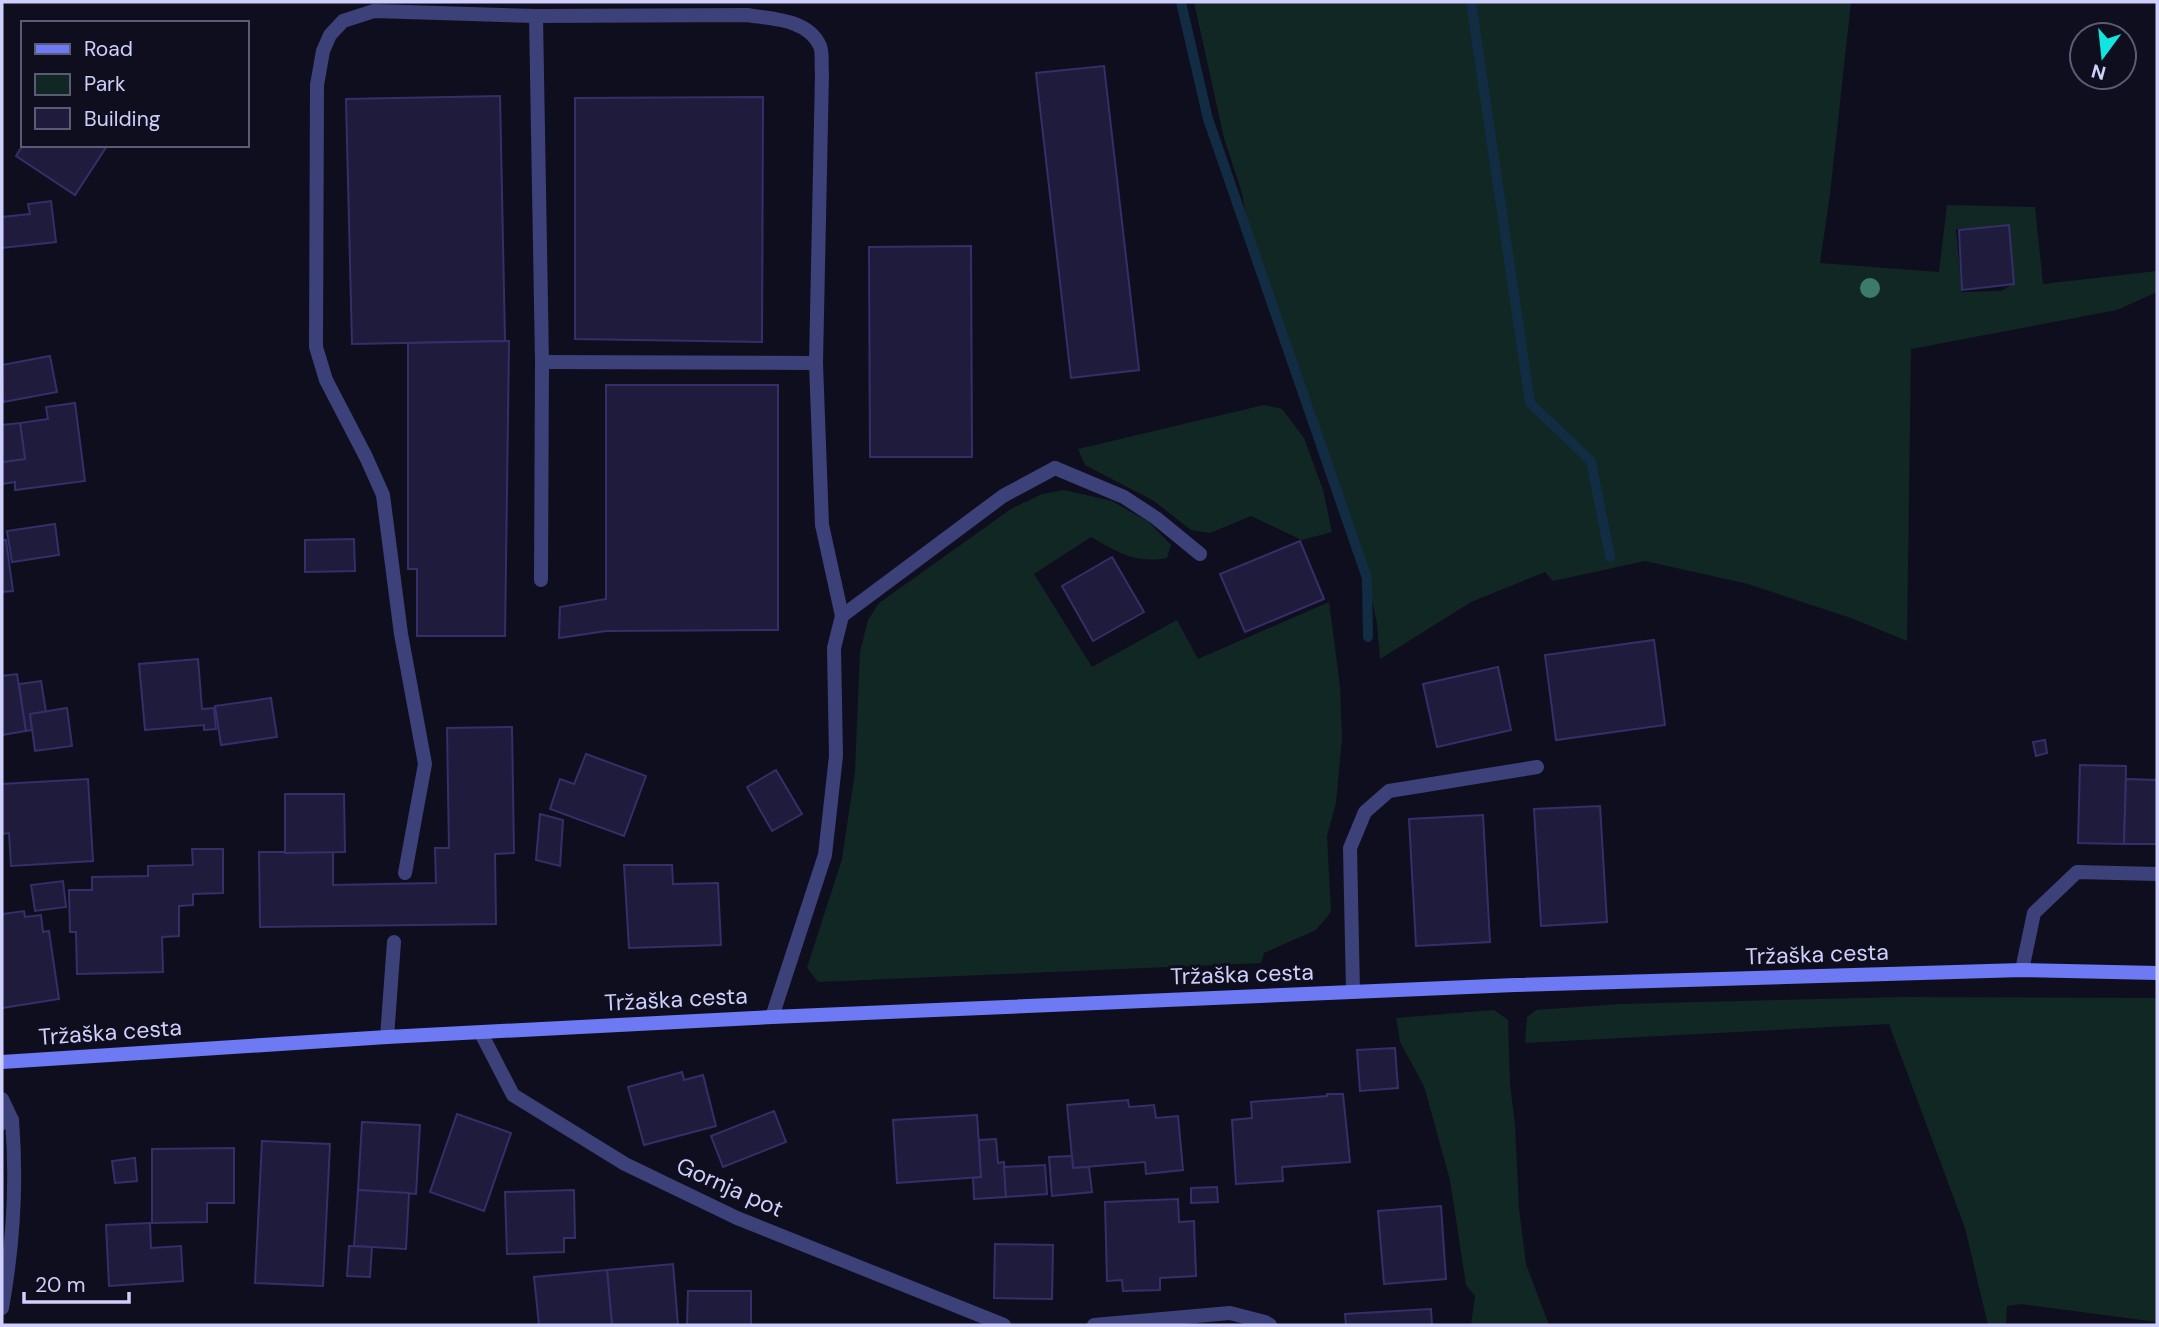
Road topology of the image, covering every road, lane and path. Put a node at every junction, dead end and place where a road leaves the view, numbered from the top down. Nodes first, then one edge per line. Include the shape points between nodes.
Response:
1 (536, 16) junction
2 (542, 362) junction
3 (816, 363) junction
4 (1200, 554) dead end
5 (541, 580) dead end
6 (842, 616) junction
7 (1537, 767) dead end
8 (405, 873) dead end
9 (2157, 874) edge
10 (394, 942) dead end
11 (2022, 970) junction
12 (2157, 973) edge
13 (1353, 992) junction
14 (772, 1017) junction
15 (481, 1033) junction
16 (387, 1037) junction
17 (2, 1062) edge
18 (2, 1099) edge
19 (7, 1122) edge
20 (2, 1308) edge
21 (1004, 1325) edge
22 (1094, 1325) edge
23 (1270, 1325) edge

1 - 2 street
1 - 3 street via 747,15 806,27 820,47 822,73
1 - 8 street via 374,11 344,21 330,35 317,85 316,347 326,380 383,495 401,634 425,764
2 - 3 street
2 - 5 street
3 - 6 street via 822,525
4 - 6 street via 1124,497 1055,468 1003,496
6 - 14 street via 834,648 836,755 825,855
7 - 13 street via 1389,791 1365,812 1350,848
9 - 11 street via 2077,872 2034,913
10 - 16 street
11 - 12 main road, Tržaška cesta
11 - 13 main road, Tržaška cesta
13 - 14 main road, Tržaška cesta
14 - 15 main road, Tržaška cesta
15 - 16 main road, Tržaška cesta
15 - 21 street, Gornja pot via 513,1095 625,1164 737,1218
16 - 17 main road, Tržaška cesta
18 - 19 street
19 - 20 street via 15,1154 9,1269
22 - 23 street via 1230,1312

